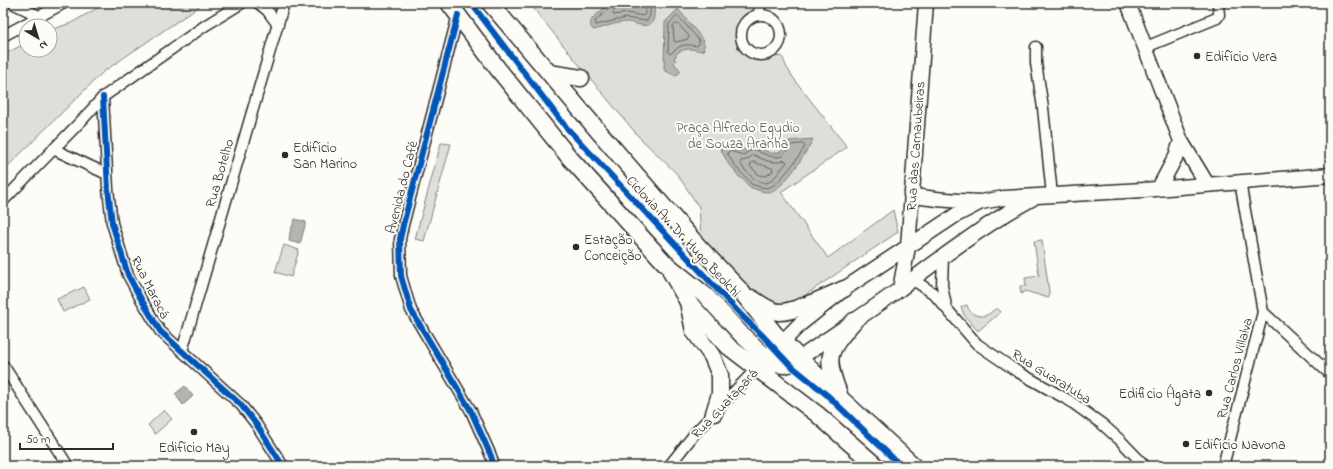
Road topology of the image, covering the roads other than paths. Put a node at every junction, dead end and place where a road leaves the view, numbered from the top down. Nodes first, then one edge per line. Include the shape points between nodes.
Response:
1 (12, 3) edge
2 (64, 3) edge
3 (242, 3) edge
4 (258, 3) edge
5 (284, 3) edge
6 (490, 3) edge
7 (760, 3) edge
8 (926, 3) edge
9 (1128, 3) edge
10 (1218, 3) edge
11 (456, 7) edge
12 (759, 14) junction
13 (39, 16) junction
14 (278, 25) junction
15 (3, 36) edge
16 (1036, 48) dead end
17 (1146, 48) junction
18 (549, 73) junction
19 (581, 78) dead end
20 (103, 97) junction
21 (1181, 140) junction
22 (53, 149) junction
23 (107, 174) junction
24 (1330, 175) edge
25 (1240, 182) junction
26 (1207, 184) junction
27 (1159, 188) junction
28 (911, 195) junction
29 (1036, 196) junction
30 (1052, 196) junction
31 (3, 201) edge
32 (981, 202) junction
33 (908, 247) junction
34 (944, 256) junction
35 (665, 263) junction
36 (905, 284) junction
37 (844, 289) junction
38 (740, 290) junction
39 (688, 302) junction
40 (947, 308) junction
41 (1263, 312) junction
42 (854, 321) junction
43 (782, 342) junction
44 (182, 351) junction
45 (800, 358) junction
46 (761, 363) junction
47 (3, 365) edge
48 (1330, 374) edge
49 (840, 398) junction
50 (714, 413) junction
51 (68, 466) edge
52 (283, 466) edge
53 (494, 466) edge
54 (669, 466) edge
55 (876, 466) edge
56 (914, 466) edge
57 (1145, 466) edge
58 (1223, 466) edge

1 - 13 street
2 - 13 street
3 - 20 street via 188,37
4 - 14 street
5 - 14 street, Rua Botelho
6 - 18 main road
7 - 12 street
8 - 28 main road, Rua das Carnaubeiras
9 - 17 main road
10 - 17 street via 1217,18
11 - 35 main road via 498,69 569,157
11 - 53 street, Avenida do Café via 400,239 401,276 410,310 471,412
12 - 12 street via 752,16 742,25 740,38 747,50 760,55 768,54 779,45 781,30 773,18
13 - 15 street
14 - 44 street, Rua Botelho
16 - 30 street
17 - 21 main road
18 - 19 main road
18 - 38 main road via 693,240
20 - 22 street
20 - 23 street, Rua Maracá
21 - 26 main road
21 - 27 main road via 1176,156
22 - 23 street
22 - 31 street
23 - 44 street, Rua Maracá via 112,223 128,275 160,330
24 - 25 main road
25 - 26 main road
25 - 41 street, Rua Carlos Villalva
26 - 27 main road
27 - 30 main road
28 - 32 main road via 944,201
28 - 33 main road, Rua das Carnaubeiras
29 - 30 main road
29 - 32 main road
29 - 34 main road
32 - 33 main road, Rua Guatapará via 956,215
33 - 36 main road, Rua das Carnaubeiras
33 - 37 main road, Rua Guatapará
34 - 36 main road
34 - 40 street, Rua Guaratuba via 942,286
35 - 39 main road
35 - 46 main road via 706,296 741,334
36 - 40 street, Rua Guaratuba via 918,283 933,293
36 - 42 main road
37 - 38 main road via 790,311 779,312 770,310
37 - 43 main road, Rua Guatapará
38 - 43 main road
39 - 46 main road via 729,347
39 - 50 main road via 694,331 712,356 720,375 720,394
40 - 57 street, Rua Guaratuba via 977,344 1018,372 1070,401 1102,424
41 - 48 street
41 - 58 street, Rua Carlos Villalva
42 - 45 main road
42 - 49 main road via 835,344 831,354 830,367
43 - 45 main road
43 - 46 main road, Rua Guatapará
44 - 52 street, Rua Maracá via 241,405
45 - 46 main road via 784,366
45 - 49 main road
46 - 50 street, Rua Guatapará
46 - 55 main road
47 - 51 street
49 - 56 main road
50 - 54 street, Rua Guatapará

